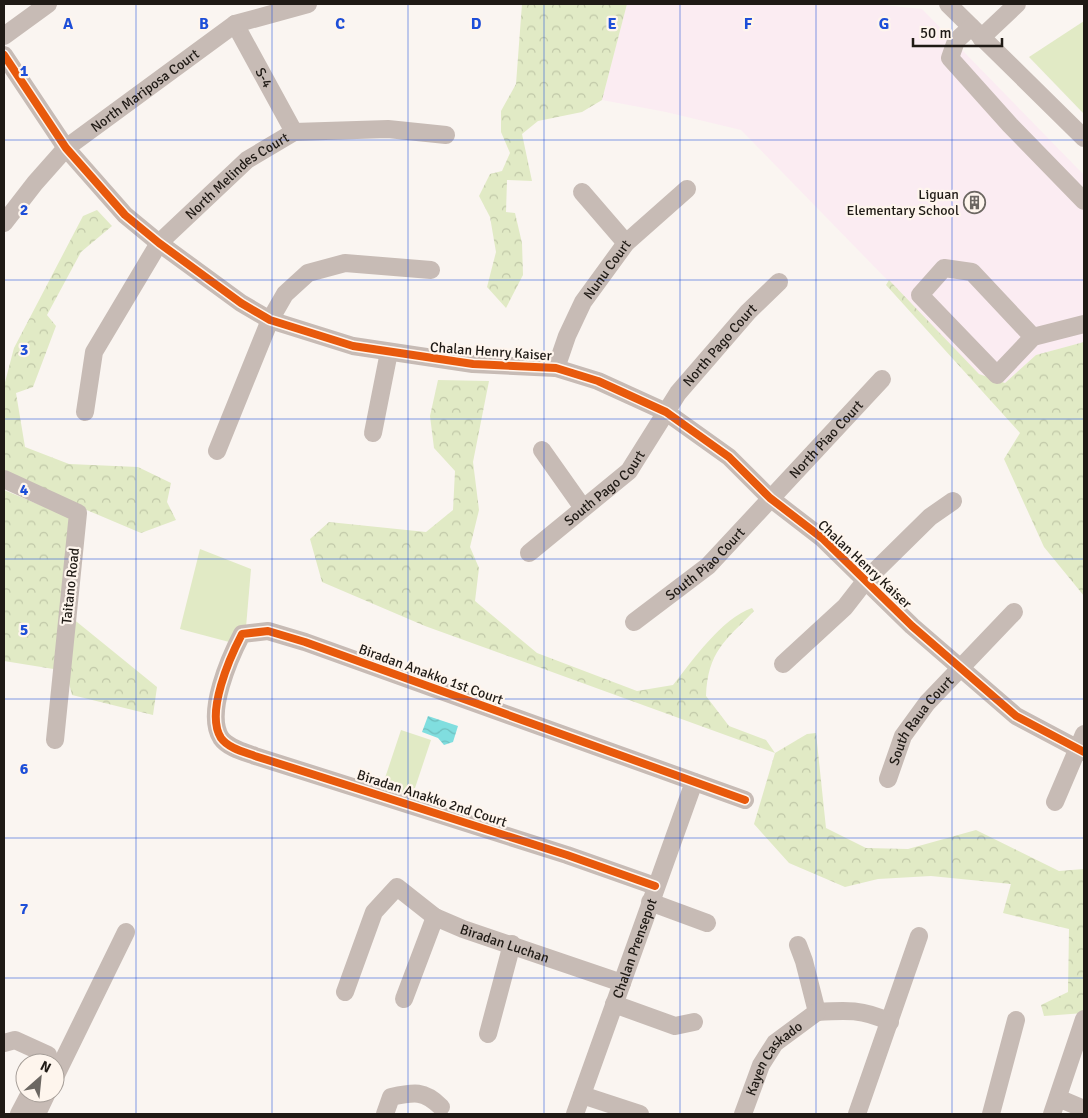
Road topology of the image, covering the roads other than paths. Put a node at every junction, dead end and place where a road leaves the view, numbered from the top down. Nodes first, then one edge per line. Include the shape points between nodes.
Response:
1 (48, 4) edge
2 (308, 4) edge
3 (948, 4) edge
4 (1017, 4) edge
5 (236, 24) junction
6 (976, 33) junction
7 (4, 36) edge
8 (4, 55) edge
9 (294, 132) junction
10 (446, 136) dead end
11 (1084, 138) edge
12 (66, 148) junction
13 (687, 189) dead end
14 (582, 192) dead end
15 (1084, 201) edge
16 (4, 223) edge
17 (626, 243) junction
18 (159, 244) junction
19 (432, 270) dead end
20 (780, 282) dead end
21 (270, 320) junction
22 (1084, 324) edge
23 (1033, 337) junction
24 (389, 352) junction
25 (556, 368) junction
26 (882, 379) dead end
27 (85, 412) dead end
28 (666, 412) junction
29 (373, 433) dead end
30 (542, 450) dead end
31 (217, 451) dead end
32 (4, 479) edge
33 (770, 498) junction
34 (953, 501) dead end
35 (583, 508) junction
36 (529, 553) dead end
37 (866, 580) junction
38 (1014, 612) dead end
39 (634, 622) dead end
40 (784, 664) dead end
41 (959, 668) junction
42 (215, 719) joint
43 (55, 740) dead end
44 (1082, 745) edge
45 (888, 779) dead end
46 (694, 782) junction
47 (745, 800) dead end
48 (1055, 802) dead end
49 (652, 894) junction
50 (436, 917) junction
51 (707, 923) dead end
52 (126, 932) dead end
53 (919, 936) dead end
54 (512, 944) junction
55 (798, 945) dead end
56 (622, 983) junction
57 (345, 992) dead end
58 (404, 999) dead end
59 (614, 1004) junction
60 (817, 1012) junction
61 (1084, 1019) edge
62 (1016, 1020) dead end
63 (694, 1022) dead end
64 (890, 1022) junction
65 (488, 1034) dead end
66 (4, 1043) edge
67 (44, 1053) edge
68 (65, 1057) edge
69 (582, 1095) junction
70 (1055, 1106) edge
71 (441, 1107) dead end
72 (1084, 1109) edge
73 (385, 1114) edge
74 (575, 1114) edge
75 (640, 1114) edge
76 (743, 1114) edge
77 (856, 1114) edge
78 (990, 1114) edge

1 - 7 street
2 - 5 street, North Mariposa Court
3 - 6 street
4 - 6 street
5 - 9 street, S-4
5 - 12 street, North Mariposa Court
6 - 11 street
6 - 15 street via 956,41 950,58 1010,126
8 - 12 street, Chalan Henry Kaiser
9 - 10 street, North Melindes Court via 388,128
9 - 18 street, North Melindes Court via 246,160
12 - 16 street, North Mariposa Court
12 - 18 street, Chalan Henry Kaiser via 125,215
13 - 17 street, Nunu Court
14 - 17 street
17 - 25 street, Nunu Court via 583,302
18 - 21 street, Chalan Henry Kaiser
18 - 27 street, North Melindes Court via 94,352
19 - 21 street via 345,262 308,274 285,294
20 - 28 street, North Pago Court via 708,357
21 - 24 street, Chalan Henry Kaiser via 353,346
21 - 31 street
22 - 23 street
23 - 23 street via 996,375 920,295 944,268 972,272
24 - 25 street, Chalan Henry Kaiser via 474,364
24 - 29 street
25 - 28 street, Chalan Henry Kaiser via 598,381
26 - 33 street, North Piao Court
28 - 33 street, Chalan Henry Kaiser via 729,458
28 - 35 street, South Pago Court via 629,471
30 - 35 street
32 - 43 street, Taitano Road via 78,513
33 - 37 street, Chalan Henry Kaiser via 822,538
33 - 39 street, South Piao Court via 708,566
34 - 37 street via 930,517
35 - 36 street, South Pago Court
37 - 40 street via 845,607
37 - 41 street, Chalan Henry Kaiser
38 - 41 street, South Raua Court
41 - 44 street, Chalan Henry Kaiser via 1016,716
41 - 45 street, South Raua Court via 903,736
42 - 46 street, Biradan Anakko 1st Court via 224,674 242,634 268,631
42 - 49 street, Biradan Anakko 2nd Court via 221,737 231,746 255,756 567,855
44 - 48 street
46 - 47 street
46 - 49 street, Chalan Prensepot
49 - 51 street, Biradan Anakko 2nd Court
49 - 56 street, Chalan Prensepot
50 - 54 street, Biradan Luchan
50 - 57 street, Biradan Luchan via 397,887 374,912
50 - 58 street
52 - 68 street
53 - 64 street
54 - 56 street, Biradan Luchan
54 - 65 street
55 - 60 street
56 - 59 street, Chalan Prensepot
59 - 63 street via 675,1026
59 - 69 street, Chalan Prensepot
60 - 64 street via 856,1010
60 - 76 street, Kayen Caskado via 775,1043 762,1065
61 - 70 street
62 - 78 street
64 - 77 street
66 - 67 street via 15,1040
69 - 74 street, Chalan Prensepot
69 - 75 street
70 - 72 street
71 - 73 street via 430,1096 410,1093 391,1096

